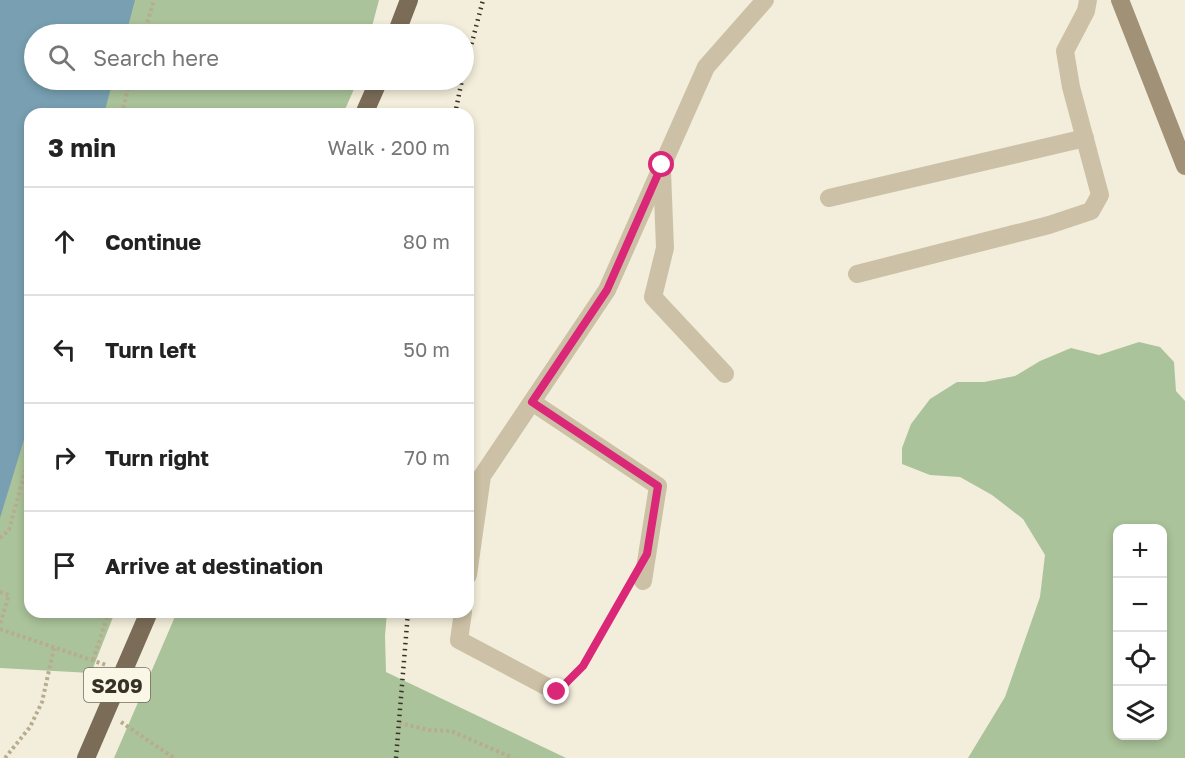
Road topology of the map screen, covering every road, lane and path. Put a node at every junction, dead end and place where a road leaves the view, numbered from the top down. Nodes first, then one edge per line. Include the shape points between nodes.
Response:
1 (154, 0) edge
2 (409, 0) edge
3 (765, 0) edge
4 (1088, 0) edge
5 (1120, 0) edge
6 (147, 24) edge
7 (400, 24) edge
8 (128, 90) edge
9 (375, 90) edge
10 (123, 108) edge
11 (367, 108) edge
12 (1085, 138) junction
13 (662, 165) junction
14 (1185, 166) edge
15 (829, 198) dead end
16 (857, 274) dead end
17 (725, 374) dead end
18 (532, 402) junction
19 (24, 475) edge
20 (474, 532) edge
21 (0, 538) edge
22 (636, 582) joint
23 (0, 592) edge
24 (107, 618) edge
25 (146, 618) edge
26 (462, 618) edge
27 (0, 624) edge
28 (0, 629) edge
29 (54, 648) junction
30 (93, 660) junction
31 (123, 671) junction
32 (557, 692) joint
33 (106, 712) junction
34 (399, 723) dead end
35 (5, 758) edge
36 (86, 758) edge
37 (174, 758) edge
38 (513, 758) edge

1 - 6 path
2 - 7 main road
3 - 13 street via 705,67
4 - 12 street via 1065,51
5 - 14 street
8 - 10 path
9 - 11 main road
12 - 15 street
12 - 16 street via 1100,195 1091,212
13 - 17 street via 665,248 653,297
13 - 18 street via 607,290
18 - 20 street via 482,476
18 - 22 street via 658,486
19 - 21 path via 9,530
22 - 32 path via 583,666
23 - 27 path via 9,595
24 - 30 path
25 - 31 main road, S209
26 - 32 street via 459,640
28 - 29 path
29 - 30 path
29 - 35 path via 42,702 30,727
30 - 31 path
31 - 33 main road, S209
33 - 36 main road, S209
33 - 37 path
34 - 38 path via 451,731

